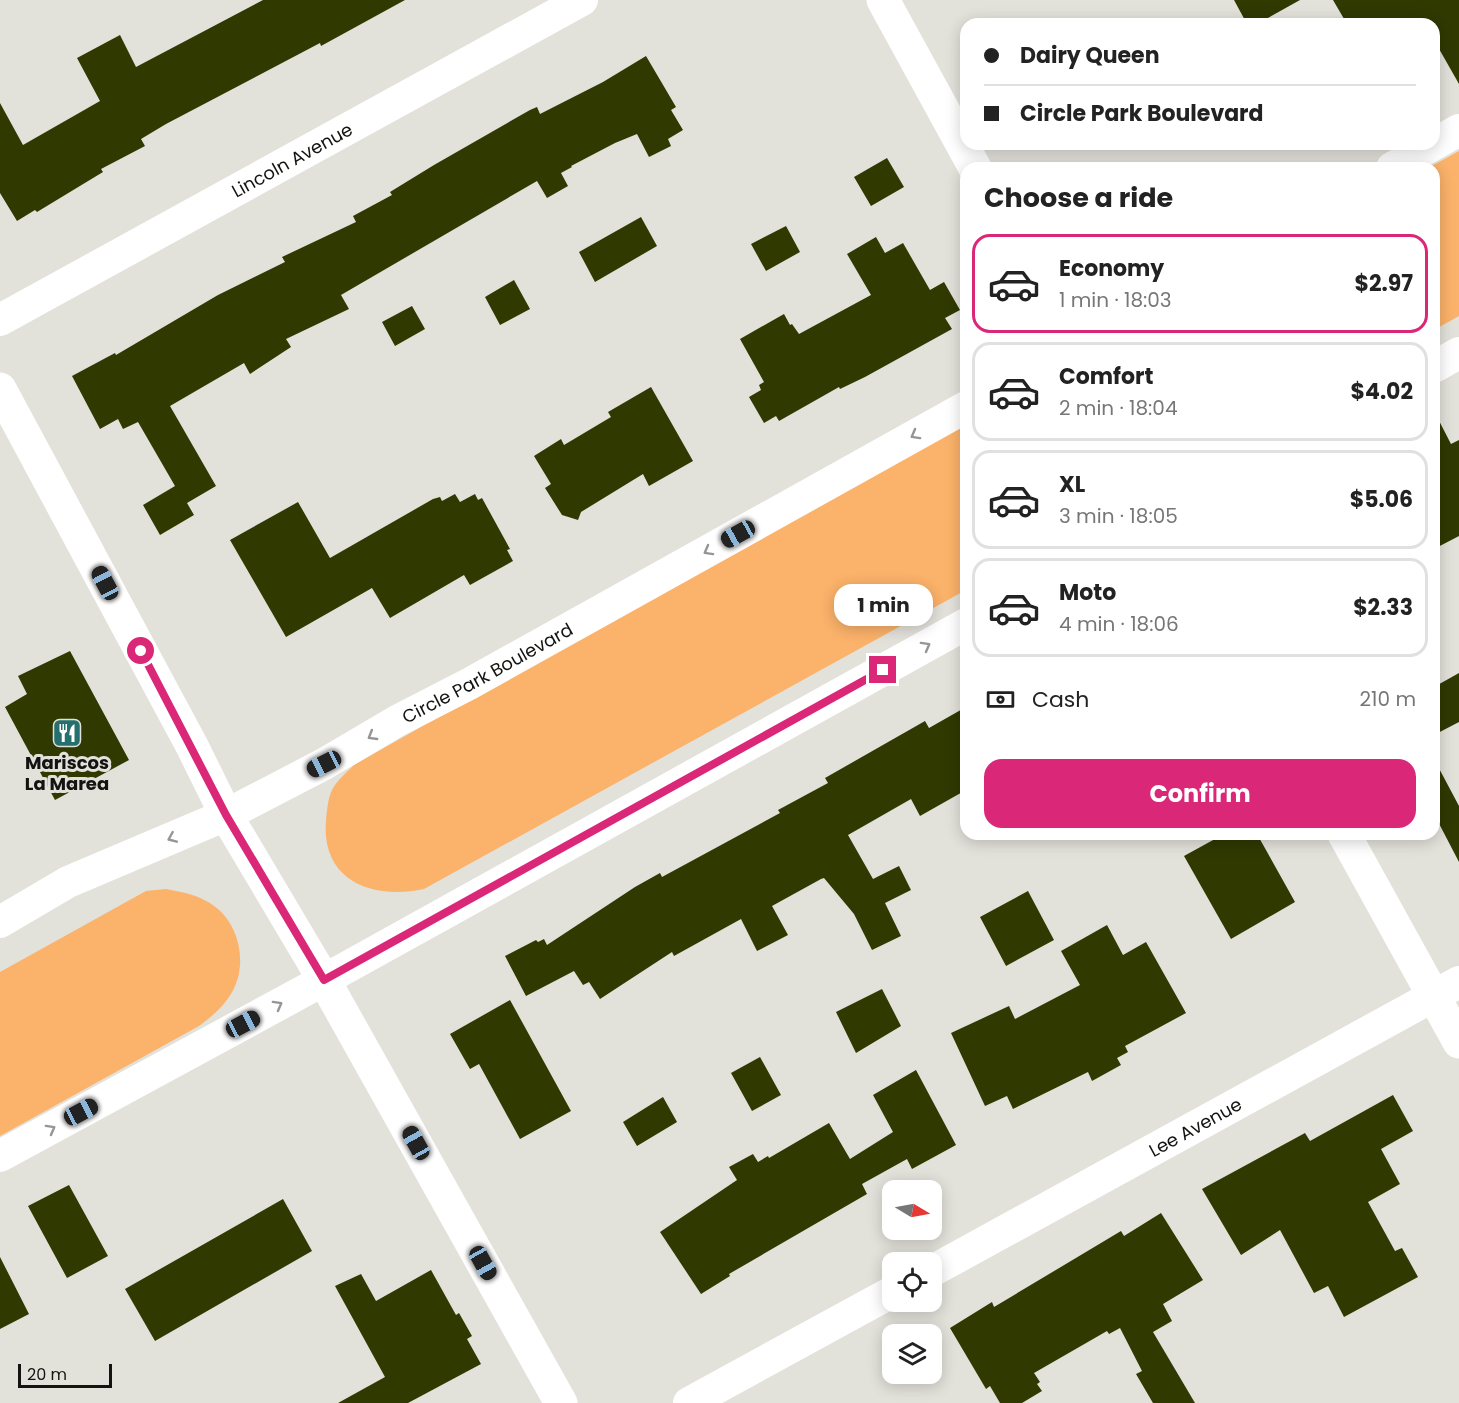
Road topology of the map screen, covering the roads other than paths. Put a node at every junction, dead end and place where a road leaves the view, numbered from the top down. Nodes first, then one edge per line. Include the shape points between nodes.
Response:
1 (582, 0) edge
2 (884, 0) edge
3 (1459, 130) edge
4 (960, 140) edge
5 (1440, 141) edge
6 (1424, 150) edge
7 (1403, 162) edge
8 (0, 320) edge
9 (1459, 353) edge
10 (1440, 364) edge
11 (0, 389) edge
12 (960, 410) edge
13 (960, 627) edge
14 (226, 815) junction
15 (1348, 840) edge
16 (0, 922) edge
17 (324, 980) junction
18 (1446, 989) edge
19 (1459, 1042) edge
20 (0, 1156) edge
21 (942, 1266) edge
22 (882, 1297) edge
23 (561, 1403) edge
24 (689, 1403) edge

1 - 8 street, Lincoln Avenue
2 - 4 main road
3 - 5 street
6 - 7 street
9 - 10 street
11 - 14 main road
12 -> 14 street, Circle Park Boulevard
17 -> 13 street
14 -> 16 street, Circle Park Boulevard via 68,882
14 - 17 main road
15 - 18 main road
20 -> 17 street
17 - 23 main road
18 - 19 main road
18 - 21 street, Lee Avenue
22 - 24 street

